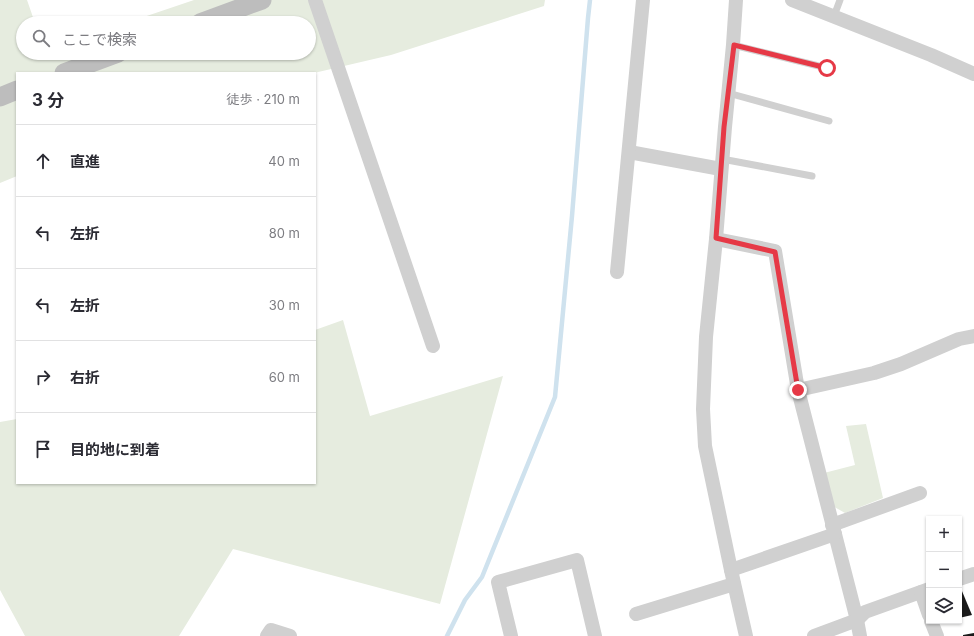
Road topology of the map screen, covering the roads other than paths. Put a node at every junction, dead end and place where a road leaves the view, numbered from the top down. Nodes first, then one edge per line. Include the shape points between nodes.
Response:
1 (262, 0) edge
2 (315, 0) edge
3 (643, 0) edge
4 (736, 0) edge
5 (792, 0) edge
6 (840, 0) edge
7 (219, 16) edge
8 (834, 16) junction
9 (734, 45) junction
10 (99, 60) edge
11 (827, 68) dead end
12 (67, 72) edge
13 (974, 74) edge
14 (16, 90) edge
15 (728, 93) junction
16 (0, 97) edge
17 (829, 121) dead end
18 (629, 152) junction
19 (722, 164) junction
20 (812, 176) dead end
21 (716, 238) junction
22 (617, 272) dead end
23 (974, 336) edge
24 (433, 346) dead end
25 (798, 390) junction
26 (920, 493) dead end
27 (833, 530) junction
28 (731, 570) junction
29 (974, 574) edge
30 (962, 578) edge
31 (734, 584) junction
32 (925, 591) edge
33 (636, 614) dead end
34 (858, 620) junction
35 (932, 624) edge
36 (267, 636) edge
37 (290, 636) edge
38 (511, 636) edge
39 (595, 636) edge
40 (746, 636) edge
41 (814, 636) edge
42 (860, 636) edge
43 (937, 636) edge

1 - 7 main road
2 - 24 street
3 - 18 street
4 - 9 street
5 - 8 street
6 - 8 lane
8 - 13 street
9 - 11 lane
9 - 15 street
10 - 12 main road
14 - 16 main road
15 - 17 lane
15 - 19 street
18 - 19 street
18 - 22 street
19 - 20 lane
19 - 21 street
21 - 25 street via 775,252
21 - 28 street via 706,337 705,446
23 - 25 street via 959,339 874,373
25 - 27 street
26 - 27 street
27 - 28 street
27 - 34 street
28 - 31 street
29 - 30 street
31 - 33 street
31 - 40 street
32 - 34 street via 865,612
34 - 41 street
34 - 42 street
35 - 43 street
36 - 37 street via 271,630
38 - 39 street via 498,582 577,560

